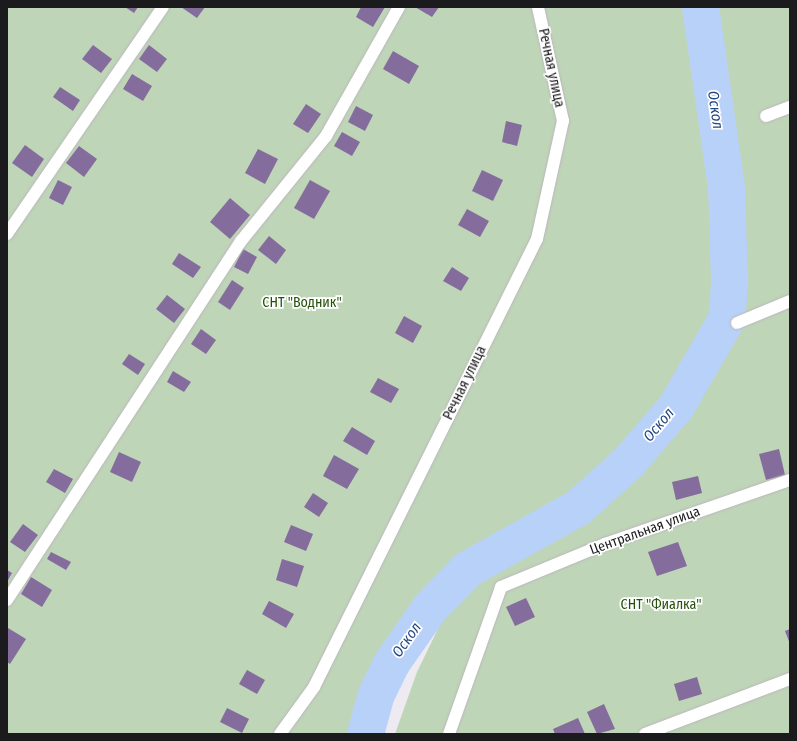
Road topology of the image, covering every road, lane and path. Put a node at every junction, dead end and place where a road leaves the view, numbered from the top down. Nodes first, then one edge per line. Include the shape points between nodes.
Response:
1 (163, 7) edge
2 (399, 7) edge
3 (538, 7) edge
4 (790, 107) edge
5 (766, 116) dead end
6 (7, 234) edge
7 (790, 301) edge
8 (737, 323) dead end
9 (790, 480) edge
10 (7, 600) edge
11 (790, 679) edge
12 (280, 734) edge
13 (449, 734) edge
14 (646, 734) edge

1 - 6 lane
2 - 10 lane via 326,136 241,242
3 - 12 lane, Речная улица via 563,121 537,239 314,687
4 - 5 lane
7 - 8 lane
9 - 13 lane, Центральная улица via 605,544 501,587
11 - 14 lane

